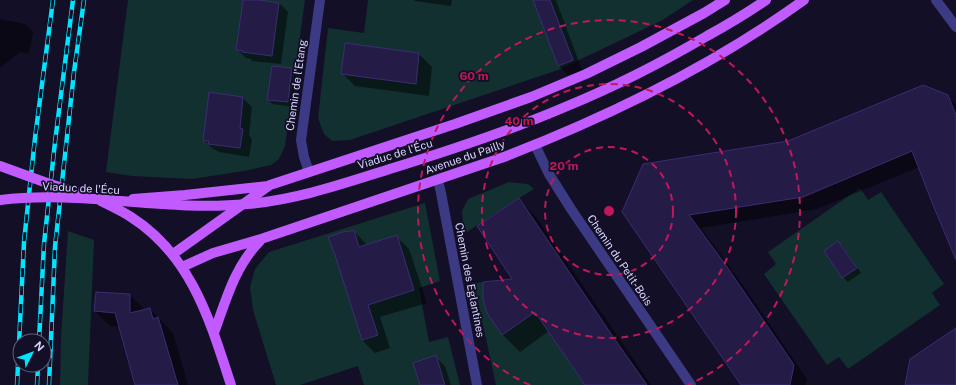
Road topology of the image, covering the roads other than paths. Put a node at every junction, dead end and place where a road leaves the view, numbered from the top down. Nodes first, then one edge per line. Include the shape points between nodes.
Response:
1 (320, 0) edge
2 (725, 0) edge
3 (766, 0) edge
4 (804, 0) edge
5 (936, 0) edge
6 (956, 27) edge
7 (535, 145) junction
8 (0, 166) edge
9 (309, 172) junction
10 (438, 180) junction
11 (270, 186) junction
12 (0, 200) edge
13 (102, 201) junction
14 (261, 239) junction
15 (173, 254) junction
16 (182, 267) junction
17 (214, 333) junction
18 (231, 385) edge
19 (477, 385) edge
20 (691, 385) edge

1 - 9 street, Chemin de l'Etang via 301,140
2 - 9 main road via 704,14 586,74 455,124
3 - 12 main road, Viaduc de l'Écu, bridge via 677,54 571,105 482,139 304,194 232,206 59,198
4 - 7 main road, Avenue du Pailly via 700,67 597,118
5 - 6 street
7 - 10 main road, Avenue du Pailly
7 - 20 street, Chemin du Petit-Bois via 564,198
8 - 13 main road, bridge
9 - 11 main road
10 - 14 main road, Avenue du Pailly
10 - 19 street, Chemin des Eglantines
11 - 13 main road
11 - 15 main road
13 - 15 main road via 148,229
14 - 16 main road, Avenue du Pailly via 213,253
14 - 17 main road via 247,255 236,274
15 - 16 main road
16 - 17 main road via 198,293
17 - 18 main road

